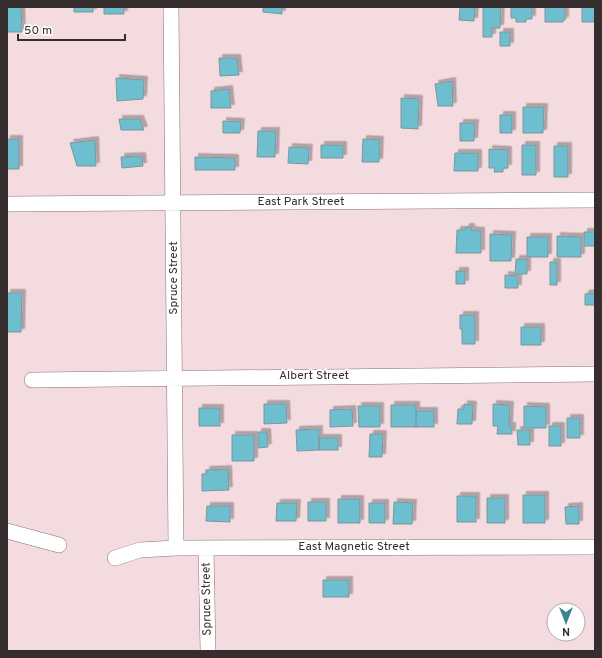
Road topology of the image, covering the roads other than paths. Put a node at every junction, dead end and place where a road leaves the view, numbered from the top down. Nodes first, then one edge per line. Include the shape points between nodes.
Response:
1 (171, 7) edge
2 (595, 200) edge
3 (174, 203) junction
4 (7, 204) edge
5 (595, 374) edge
6 (174, 378) junction
7 (32, 380) dead end
8 (7, 531) edge
9 (59, 545) dead end
10 (595, 546) edge
11 (176, 548) junction
12 (206, 548) junction
13 (115, 558) dead end
14 (208, 651) edge

1 - 3 street, Spruce Street
2 - 3 street, East Park Street
3 - 4 street, East Park Street
3 - 6 street, Spruce Street
5 - 6 street, Albert Street
6 - 7 street, Albert Street
6 - 11 street, Spruce Street
8 - 9 street
10 - 12 street, East Magnetic Street
11 - 12 street, East Magnetic Street
11 - 13 street, East Magnetic Street via 140,550
12 - 14 street, Spruce Street

